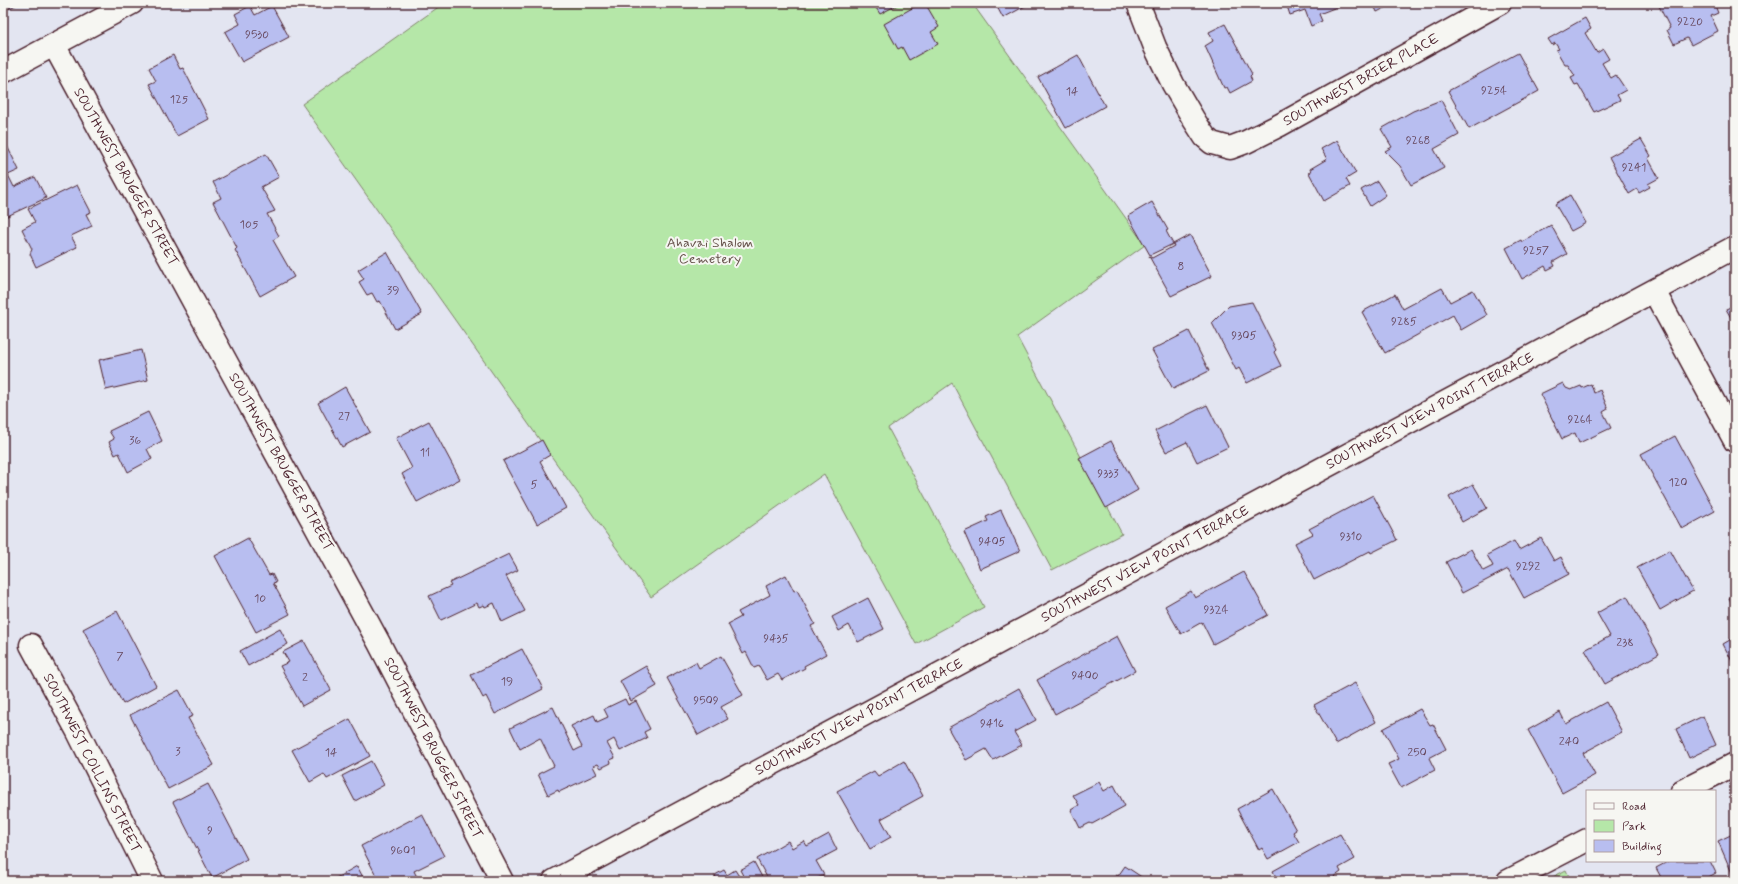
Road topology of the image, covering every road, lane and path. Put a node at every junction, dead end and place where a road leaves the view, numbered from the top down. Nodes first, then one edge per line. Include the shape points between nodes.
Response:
1 (132, 3) edge
2 (1138, 3) edge
3 (1500, 3) edge
4 (54, 45) junction
5 (3, 72) edge
6 (1735, 248) edge
7 (1654, 291) junction
8 (1735, 441) edge
9 (31, 645) dead end
10 (1735, 764) edge
11 (1684, 790) edge
12 (1586, 841) edge
13 (152, 881) edge
14 (502, 881) edge
15 (554, 881) edge
16 (1508, 881) edge

1 - 4 street
2 - 3 street, SOUTHWEST BRIER PLACE via 1173,84 1205,137 1218,147 1230,148 1280,125
4 - 5 street
4 - 14 street, SOUTHWEST BRUGGER STREET via 379,643
6 - 7 street, SOUTHWEST VIEW POINT TERRACE
7 - 8 street
7 - 15 street, SOUTHWEST VIEW POINT TERRACE
9 - 13 street, SOUTHWEST COLLINS STREET via 78,732
10 - 11 street
12 - 16 street

